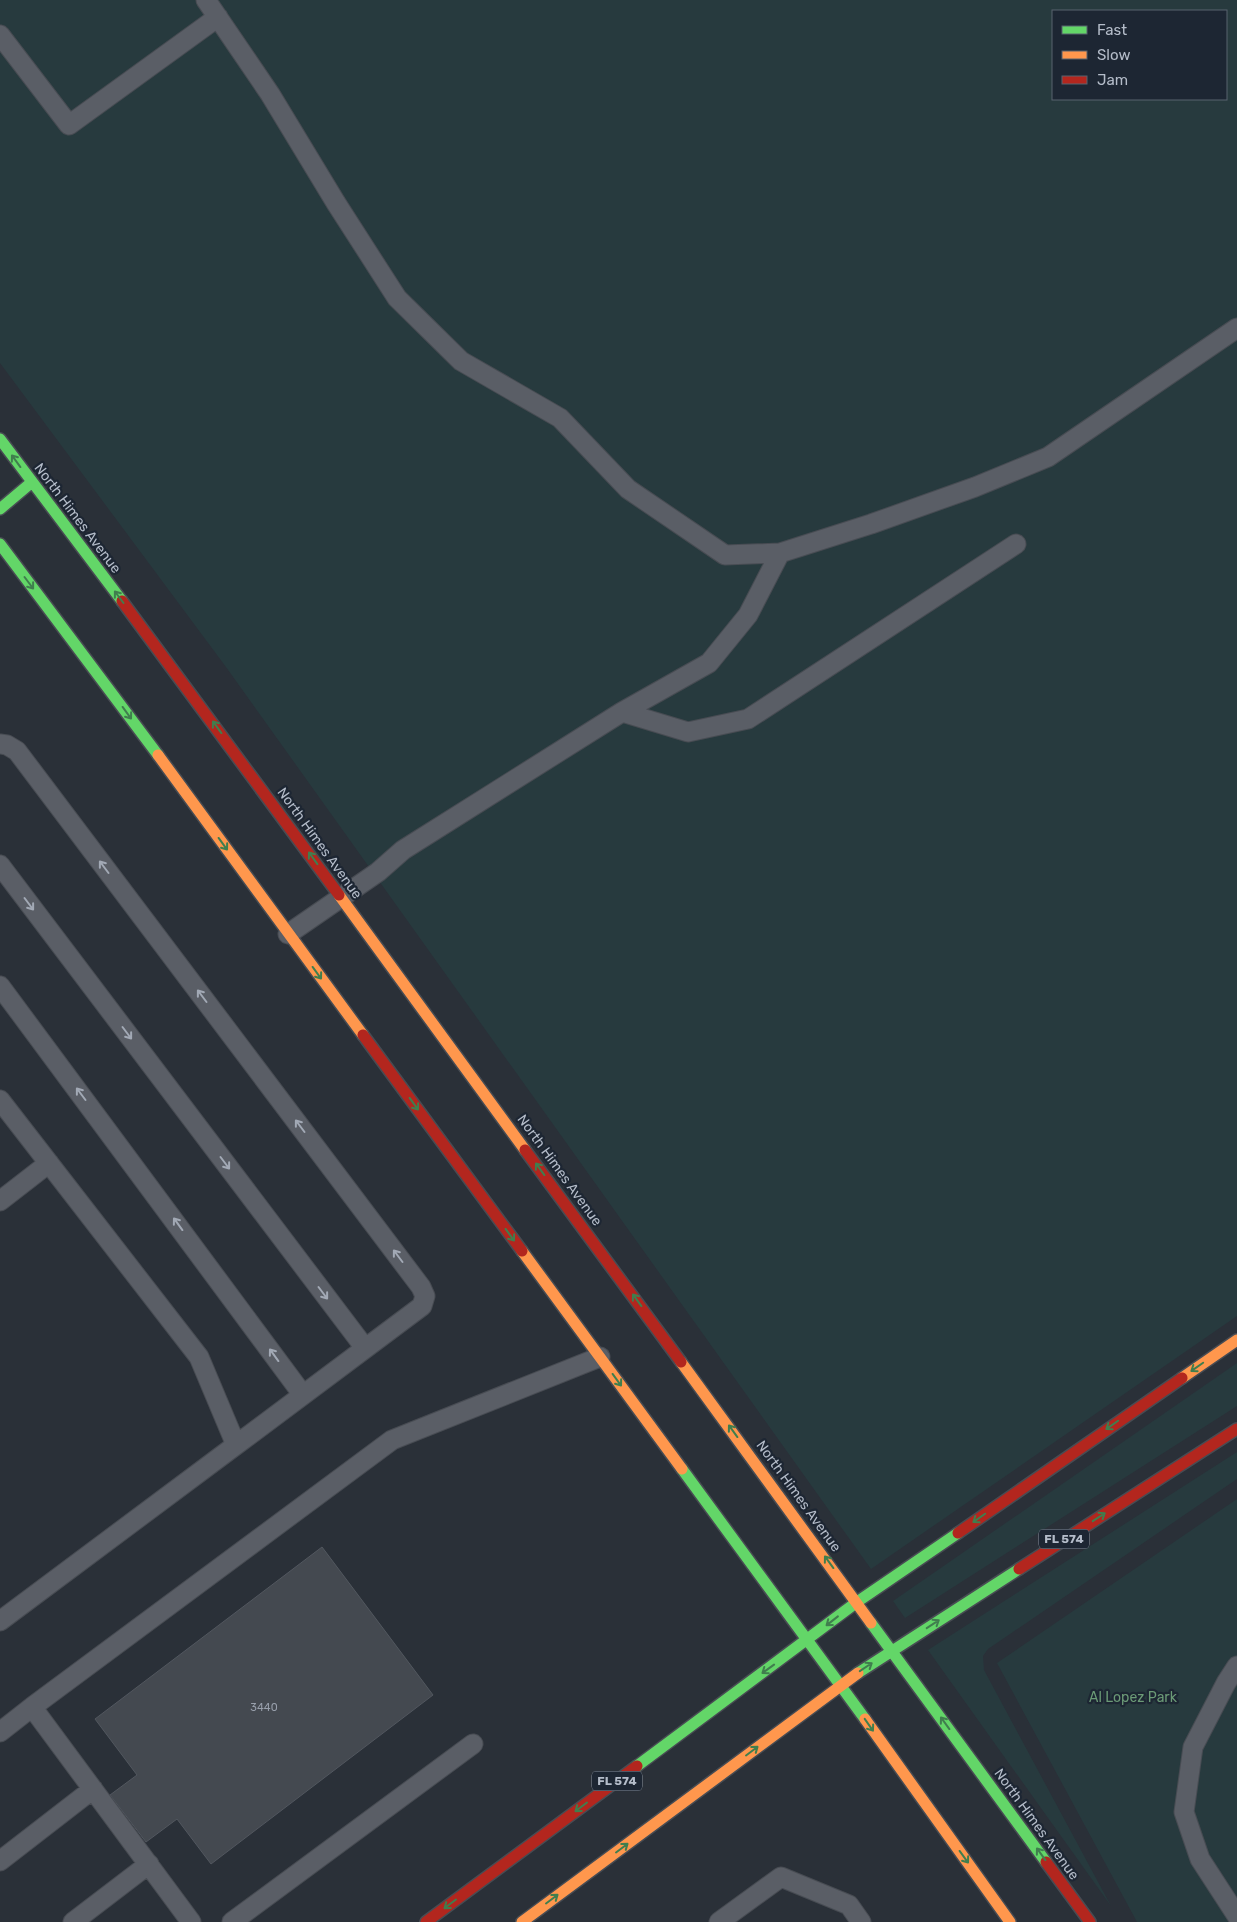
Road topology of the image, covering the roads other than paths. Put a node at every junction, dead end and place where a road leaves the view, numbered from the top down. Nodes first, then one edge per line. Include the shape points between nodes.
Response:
1 (206, 0) edge
2 (218, 17) junction
3 (0, 35) edge
4 (1237, 328) edge
5 (0, 439) edge
6 (32, 482) junction
7 (0, 509) edge
8 (0, 544) edge
9 (1016, 544) dead end
10 (780, 553) junction
11 (622, 712) junction
12 (4, 745) edge
13 (0, 865) edge
14 (342, 898) junction
15 (288, 934) junction
16 (0, 986) edge
17 (0, 1100) edge
18 (49, 1163) junction
19 (0, 1201) edge
20 (1237, 1340) edge
21 (365, 1348) junction
22 (600, 1358) junction
23 (303, 1395) junction
24 (1237, 1429) edge
25 (236, 1445) junction
26 (857, 1602) junction
27 (0, 1621) edge
28 (807, 1640) junction
29 (892, 1650) junction
30 (1237, 1666) edge
31 (841, 1685) junction
32 (32, 1707) junction
33 (0, 1732) edge
34 (473, 1744) dead end
35 (93, 1790) junction
36 (0, 1861) edge
37 (149, 1864) junction
38 (1237, 1916) edge
39 (73, 1922) edge
40 (191, 1922) edge
41 (232, 1922) edge
42 (426, 1922) edge
43 (522, 1922) edge
44 (719, 1922) edge
45 (861, 1922) edge
46 (1010, 1922) edge
47 (1090, 1922) edge

1 - 2 lane
2 - 3 lane via 70,125
2 - 10 lane via 397,298 461,361 560,418 628,489 725,555
4 - 10 lane via 1048,457 975,487
6 -> 5 street, North Himes Avenue
6 - 7 street
14 -> 6 street, North Himes Avenue
8 -> 15 street
9 - 11 lane via 748,719 688,732
10 - 11 lane via 748,615 710,663
11 - 14 lane via 403,850
21 -> 12 lane via 422,1306 425,1296 421,1287 17,752
13 -> 21 lane
14 - 15 lane
26 -> 14 street, North Himes Avenue
15 -> 22 street
23 -> 16 lane
17 - 18 lane
18 - 19 lane
18 - 25 lane via 199,1357
20 -> 26 street, FL 574
21 - 23 lane
22 -> 28 street
22 - 32 lane via 392,1440
23 - 25 lane
29 -> 24 street, FL 574
25 - 27 lane
26 -> 28 street, FL 574
26 - 29 street, North Himes Avenue
28 - 31 street
28 -> 42 street, FL 574
31 -> 29 street, FL 574
47 -> 29 street, North Himes Avenue
30 - 38 lane via 1193,1747 1184,1812 1200,1859
43 -> 31 street, FL 574
31 -> 46 street
32 - 33 lane
32 - 35 lane
34 - 41 lane
35 - 36 lane
35 - 37 lane
37 - 39 lane
37 - 40 lane
44 - 45 lane via 781,1877 849,1905

